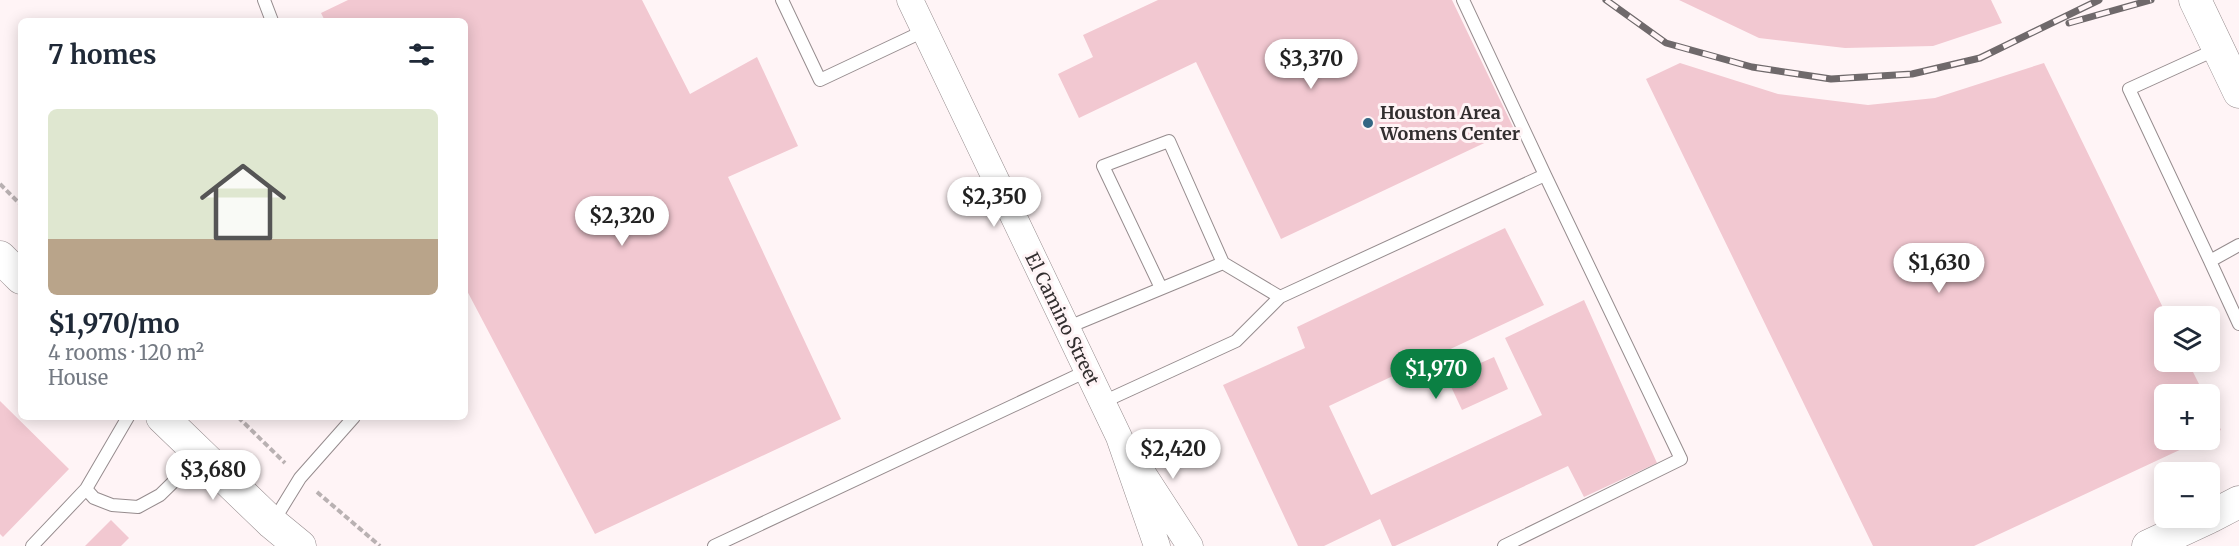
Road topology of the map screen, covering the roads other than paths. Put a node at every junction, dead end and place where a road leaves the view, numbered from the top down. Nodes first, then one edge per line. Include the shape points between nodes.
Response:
1 (264, 0) edge
2 (782, 0) edge
3 (910, 0) edge
4 (1463, 0) edge
5 (2194, 0) edge
6 (271, 18) edge
7 (924, 31) junction
8 (2218, 49) junction
9 (2239, 92) edge
10 (1545, 175) junction
11 (2239, 245) edge
12 (0, 257) edge
13 (2210, 261) junction
14 (1223, 263) junction
15 (18, 275) edge
16 (1161, 288) junction
17 (1280, 297) junction
18 (2239, 324) edge
19 (1066, 328) junction
20 (1087, 371) junction
21 (1102, 402) junction
22 (126, 420) edge
23 (165, 420) edge
24 (351, 420) edge
25 (1119, 437) junction
26 (201, 455) junction
27 (86, 489) junction
28 (2239, 502) edge
29 (2220, 512) edge
30 (272, 523) junction
31 (2186, 528) edge
32 (32, 546) edge
33 (300, 546) edge
34 (714, 546) edge
35 (1157, 546) edge
36 (1190, 546) edge
37 (1504, 546) edge
38 (2148, 546) edge

1 - 6 lane
2 - 7 lane via 820,80
3 - 7 street, El Camino Street
4 - 10 lane
5 - 8 street
7 - 19 street, El Camino Street
8 - 9 street
8 - 13 lane via 2129,88
10 - 17 lane
10 - 37 lane via 1681,459
11 - 13 lane
12 - 15 street
13 - 18 lane
14 - 16 lane
14 - 16 lane via 1169,141 1103,166
14 - 17 lane
16 - 19 lane
17 - 21 lane via 1236,341
19 - 20 street, El Camino Street
20 - 21 street, El Camino Street
20 - 34 lane
21 - 25 street, El Camino Street
22 - 27 lane
23 - 26 street
24 - 30 lane via 300,478
25 - 35 street, El Camino Street
25 - 36 street
26 - 27 lane via 160,495 138,507 112,505 94,498
26 - 30 street
27 - 32 lane
28 - 29 street
30 - 33 street
31 - 38 street

